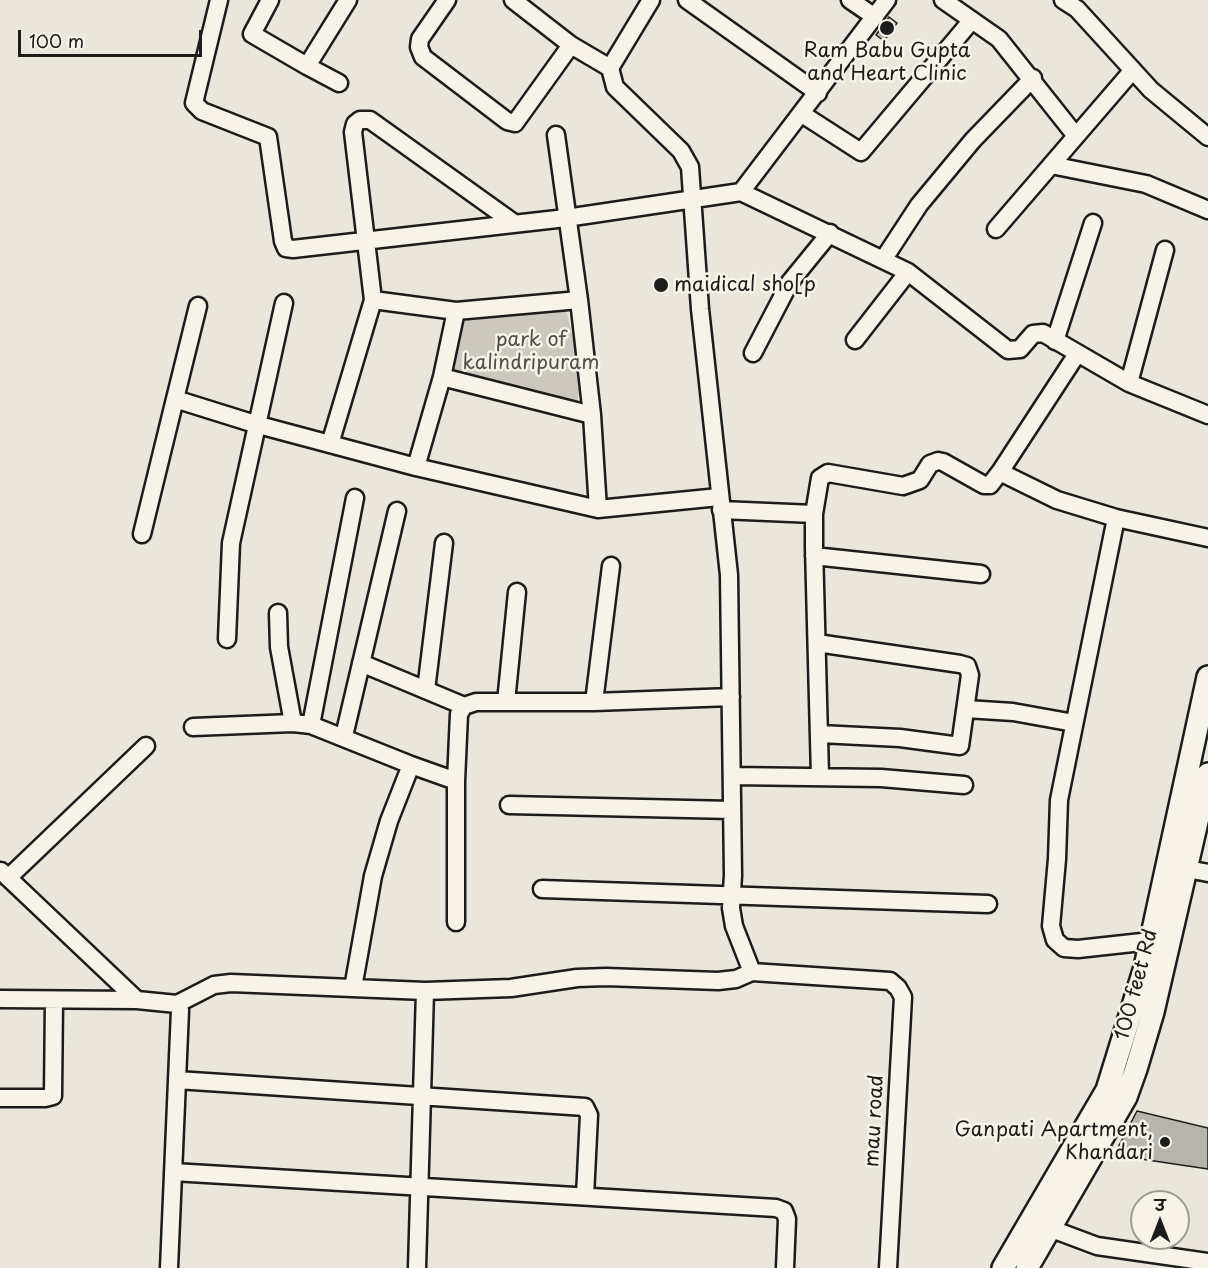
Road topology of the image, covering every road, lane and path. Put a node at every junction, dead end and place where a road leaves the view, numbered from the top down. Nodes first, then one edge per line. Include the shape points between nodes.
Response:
1 (219, 0) edge
2 (270, 0) edge
3 (348, 0) edge
4 (513, 0) edge
5 (651, 0) edge
6 (687, 0) edge
7 (850, 0) edge
8 (887, 0) edge
9 (943, 0) edge
10 (1063, 0) edge
11 (443, 1) edge
12 (874, 17) junction
13 (972, 20) junction
14 (571, 45) junction
15 (307, 66) junction
16 (610, 68) junction
17 (1133, 70) junction
18 (1033, 78) junction
19 (339, 83) dead end
20 (818, 93) junction
21 (802, 114) junction
22 (556, 135) dead end
23 (1076, 136) junction
24 (1208, 137) edge
25 (1050, 165) junction
26 (741, 192) junction
27 (693, 199) junction
28 (1208, 210) edge
29 (566, 218) junction
30 (514, 223) junction
31 (1092, 223) dead end
32 (996, 229) dead end
33 (830, 233) junction
34 (365, 241) junction
35 (1165, 250) dead end
36 (883, 260) junction
37 (908, 272) junction
38 (373, 300) junction
39 (579, 300) junction
40 (284, 303) dead end
41 (198, 306) dead end
42 (456, 311) junction
43 (855, 340) dead end
44 (1054, 341) junction
45 (753, 352) dead end
46 (1077, 354) junction
47 (442, 377) junction
48 (1129, 383) junction
49 (176, 399) junction
50 (592, 415) junction
51 (1208, 415) edge
52 (255, 424) junction
53 (330, 444) junction
54 (416, 467) junction
55 (1000, 472) junction
56 (355, 498) dead end
57 (720, 503) junction
58 (598, 509) junction
59 (398, 511) dead end
60 (814, 514) junction
61 (1116, 518) junction
62 (142, 534) dead end
63 (1208, 538) edge
64 (444, 543) dead end
65 (814, 555) junction
66 (611, 566) dead end
67 (981, 574) dead end
68 (517, 592) dead end
69 (278, 613) dead end
70 (227, 639) dead end
71 (817, 643) junction
72 (361, 663) junction
73 (1208, 678) edge
74 (426, 690) junction
75 (731, 697) junction
76 (506, 702) junction
77 (594, 702) junction
78 (464, 706) junction
79 (966, 710) junction
80 (293, 723) junction
81 (1074, 723) junction
82 (311, 725) junction
83 (193, 727) dead end
84 (820, 734) junction
85 (344, 736) junction
86 (146, 746) dead end
87 (411, 765) junction
88 (1208, 774) edge
89 (732, 776) junction
90 (820, 776) junction
91 (456, 781) junction
92 (964, 785) dead end
93 (509, 805) dead end
94 (732, 810) junction
95 (1187, 868) junction
96 (1208, 873) edge
97 (4, 874) edge
98 (542, 889) dead end
99 (732, 895) junction
100 (988, 904) dead end
101 (456, 922) dead end
102 (1151, 941) junction
103 (752, 972) junction
104 (353, 988) junction
105 (425, 991) junction
106 (0, 999) edge
107 (54, 1000) junction
108 (137, 1000) junction
109 (177, 1004) junction
110 (177, 1080) junction
111 (0, 1098) edge
112 (422, 1098) junction
113 (173, 1172) junction
114 (418, 1186) junction
115 (585, 1196) junction
116 (1049, 1228) junction
117 (1208, 1262) edge
118 (169, 1268) edge
119 (417, 1268) edge
120 (784, 1268) edge
121 (888, 1268) edge
122 (1003, 1268) edge
123 (1027, 1268) edge

1 - 34 street via 194,103 202,111 268,137 286,248
2 - 15 street via 252,34
3 - 15 street
4 - 14 street
5 - 16 street
6 - 20 street
7 - 12 street
8 - 12 street
9 - 13 street
10 - 17 street via 1077,9
11 - 14 street via 420,39 423,57 507,121 515,123 520,118
12 - 20 street
13 - 18 street via 999,39
13 - 21 street via 861,152
14 - 16 street
15 - 19 street
16 - 27 street via 615,87 681,151 690,167
17 - 23 street
17 - 24 street
18 - 23 street
18 - 36 street via 973,140 919,205
20 - 21 street
21 - 26 street
22 - 29 street
23 - 25 street
25 - 28 street via 1146,184
25 - 32 street
26 - 27 street
26 - 33 street
27 - 29 street
27 - 57 street
29 - 30 street
29 - 39 street
30 - 34 street
30 - 34 street via 370,120 360,120 352,132
31 - 44 street
33 - 36 street
33 - 45 street via 790,282
34 - 38 street
35 - 48 street
36 - 37 street
37 - 43 street
37 - 44 street via 1008,350 1020,349 1037,332
38 - 42 street
38 - 53 street
39 - 42 street
39 - 50 street
40 - 52 street
41 - 49 street
42 - 47 street
44 - 46 street
46 - 48 street
46 - 55 street
47 - 50 street
47 - 54 street
48 - 51 street
49 - 52 street
49 - 62 street
50 - 58 street
52 - 53 street
52 - 70 street via 231,543
53 - 54 street
54 - 58 street
55 - 60 street via 990,485 984,485 938,461 930,464 920,480 903,486 828,473 820,478
55 - 61 street via 1057,500
56 - 82 street
57 - 58 street
57 - 60 street
57 - 75 street via 729,575
59 - 72 street
60 - 65 street
61 - 63 street
61 - 81 street
64 - 74 street
65 - 67 street
65 - 71 street
66 - 77 street
68 - 76 street
69 - 80 street via 279,647
71 - 79 street via 968,666
71 - 84 street
72 - 74 street
72 - 85 street
73 - 102 main road, 100 feet Rd
74 - 78 street
75 - 77 street
75 - 89 street
76 - 77 street
76 - 78 street
78 - 91 street via 459,714
79 - 81 street via 1013,712
79 - 84 street via 962,742 955,747 900,738
80 - 82 street
80 - 83 street
81 - 102 street via 1059,800 1051,926 1054,940 1064,948 1078,949
82 - 85 street
84 - 90 street
85 - 87 street
86 - 97 street
87 - 91 street
87 - 104 street via 373,876
88 - 95 main road
89 - 90 street
89 - 94 street
90 - 92 street
91 - 101 street
93 - 94 street
94 - 99 street
95 - 96 street
95 - 116 main road via 1153,1012 1126,1097
97 - 108 street
98 - 99 street
99 - 100 street
99 - 103 street via 734,926
102 - 122 main road, 100 feet Rd via 1107,1090
103 - 105 street via 718,981 587,977 511,988
103 - 121 street, mau road via 890,981 903,997
104 - 105 street
104 - 109 street via 231,983 214,985
105 - 112 street
106 - 107 street
107 - 108 street
107 - 111 street via 53,1096
108 - 109 street
109 - 110 street
110 - 112 street
110 - 113 street
112 - 114 street
112 - 115 street via 585,1107 589,1115
113 - 114 street
113 - 118 street
114 - 115 street
114 - 119 street
115 - 120 street via 776,1208 784,1211 787,1219
116 - 117 street via 1096,1246
116 - 123 main road

